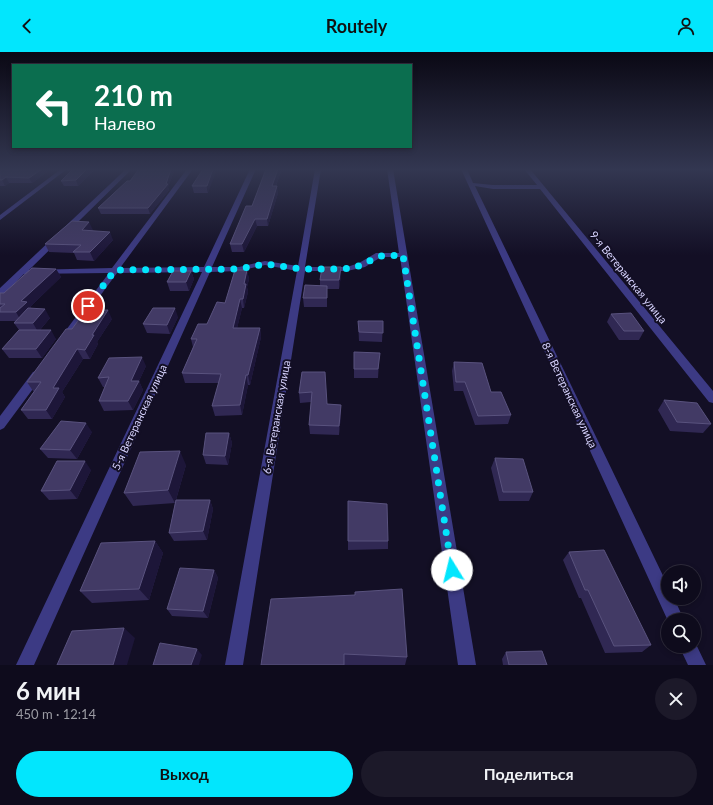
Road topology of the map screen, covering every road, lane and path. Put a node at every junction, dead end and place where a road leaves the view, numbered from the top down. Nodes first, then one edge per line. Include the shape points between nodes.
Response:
1 (27, 198) edge
2 (99, 198) edge
3 (169, 198) edge
4 (240, 198) edge
5 (313, 198) edge
6 (394, 198) edge
7 (477, 198) edge
8 (551, 198) edge
9 (0, 218) edge
10 (403, 255) junction
11 (207, 269) junction
12 (301, 269) junction
13 (115, 270) junction
14 (22, 272) junction
15 (0, 293) edge
16 (60, 345) edge
17 (41, 369) edge
18 (713, 399) edge
19 (0, 425) edge
20 (673, 613) edge
21 (691, 653) edge
22 (25, 665) edge
23 (234, 665) edge
24 (467, 665) edge
25 (697, 665) edge

1 - 9 street
2 - 14 street
3 - 13 street
4 - 11 street, 5-я Ветеранская улица
5 - 12 street, 6-я Ветеранская улица
6 - 10 street
7 - 20 street, 8-я Ветеранская улица
8 - 18 street, 9-я Ветеранская улица
10 - 12 street via 380,256 347,269
10 - 24 street
11 - 12 street via 239,269 265,264
11 - 13 street
11 - 22 street, 5-я Ветеранская улица
12 - 23 street, 6-я Ветеранская улица
13 - 14 street
13 - 16 street
14 - 15 street
17 - 19 street
21 - 25 street

